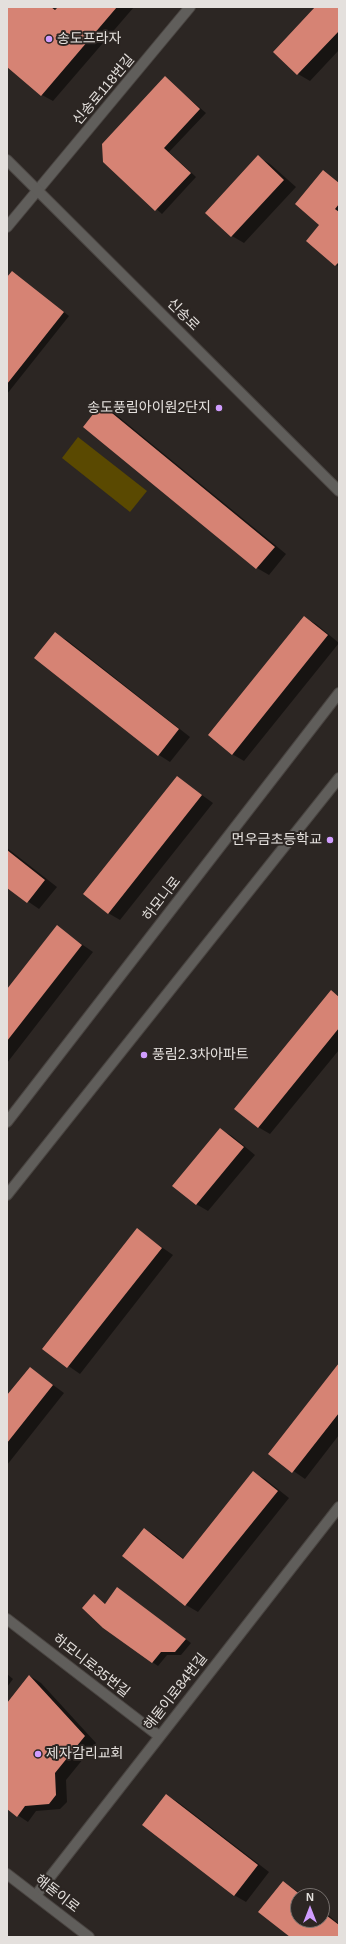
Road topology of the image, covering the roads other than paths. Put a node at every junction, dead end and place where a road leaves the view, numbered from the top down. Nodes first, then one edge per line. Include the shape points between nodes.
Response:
1 (190, 7) edge
2 (7, 160) edge
3 (39, 190) junction
4 (7, 227) edge
5 (339, 491) edge
6 (339, 693) edge
7 (339, 778) edge
8 (7, 1122) edge
9 (7, 1195) edge
10 (339, 1507) edge
11 (7, 1619) edge
12 (159, 1736) junction
13 (7, 1874) edge
14 (36, 1895) junction
15 (89, 1937) edge

1 - 3 street, 신송로118번길
2 - 3 street, 신송로
3 - 4 street, 신송로118번길
3 - 5 street, 신송로
6 - 8 street, 하모니로
7 - 9 street
10 - 12 street, 해돋이로84번길
11 - 12 street, 하모니로35번길
12 - 14 street, 해돋이로84번길
13 - 14 street, 해돋이로
14 - 15 street, 해돋이로

